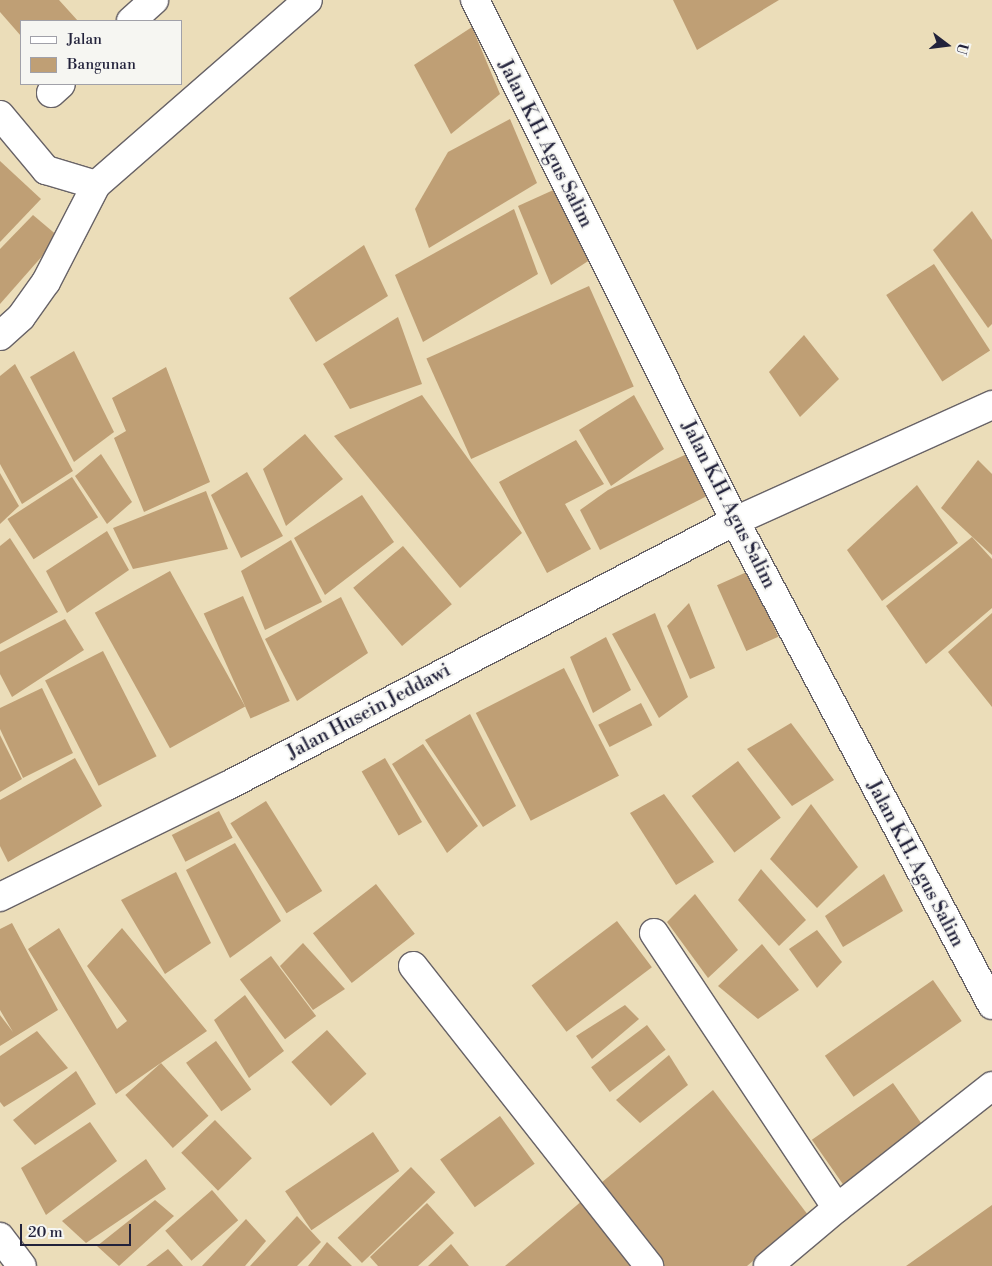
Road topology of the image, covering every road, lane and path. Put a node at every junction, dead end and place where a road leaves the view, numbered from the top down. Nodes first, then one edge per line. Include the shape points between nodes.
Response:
1 (154, 0) edge
2 (308, 0) edge
3 (475, 0) edge
4 (132, 20) edge
5 (0, 115) edge
6 (96, 185) junction
7 (0, 336) edge
8 (992, 405) edge
9 (735, 522) junction
10 (0, 897) edge
11 (654, 933) dead end
12 (413, 966) dead end
13 (992, 1005) edge
14 (992, 1086) edge
15 (837, 1208) junction
16 (0, 1237) edge
17 (22, 1266) edge
18 (649, 1266) edge
19 (768, 1266) edge

1 - 4 street
2 - 6 street
3 - 9 street, Jalan K.H. Agus Salim
5 - 6 street via 46,170
6 - 7 street via 46,282 21,317
8 - 9 street, Jalan Husein Jeddawi
9 - 10 street, Jalan Husein Jeddawi via 227,786
9 - 13 street, Jalan K.H. Agus Salim
11 - 15 street
12 - 18 street
14 - 15 street
15 - 19 street
16 - 17 street

